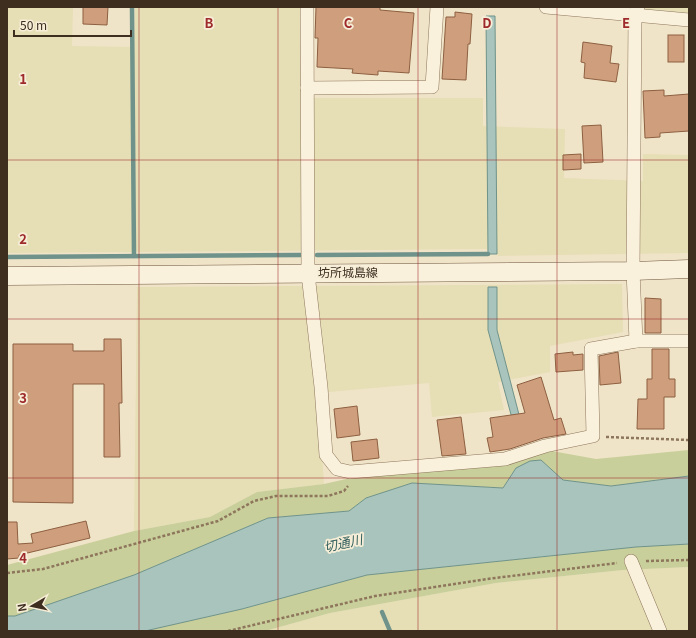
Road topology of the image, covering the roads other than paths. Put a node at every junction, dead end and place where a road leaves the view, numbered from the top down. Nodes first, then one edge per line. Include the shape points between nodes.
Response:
1 (307, 7) edge
2 (437, 7) edge
3 (546, 7) edge
4 (637, 11) edge
5 (689, 20) edge
6 (308, 88) junction
7 (689, 269) edge
8 (633, 271) junction
9 (308, 274) junction
10 (7, 276) edge
11 (636, 341) junction
12 (689, 341) edge
13 (631, 561) road end
14 (660, 631) edge

1 - 6 street
2 - 6 street via 432,87
3 - 4 street
4 - 5 street
4 - 8 street
6 - 9 street
7 - 8 main road, 坊所城島線
8 - 9 main road, 坊所城島線
8 - 11 street
9 - 10 main road, 坊所城島線
9 - 11 street via 326,455 337,469 350,472 505,459 545,446 593,436 590,348
11 - 12 street
13 - 14 street

